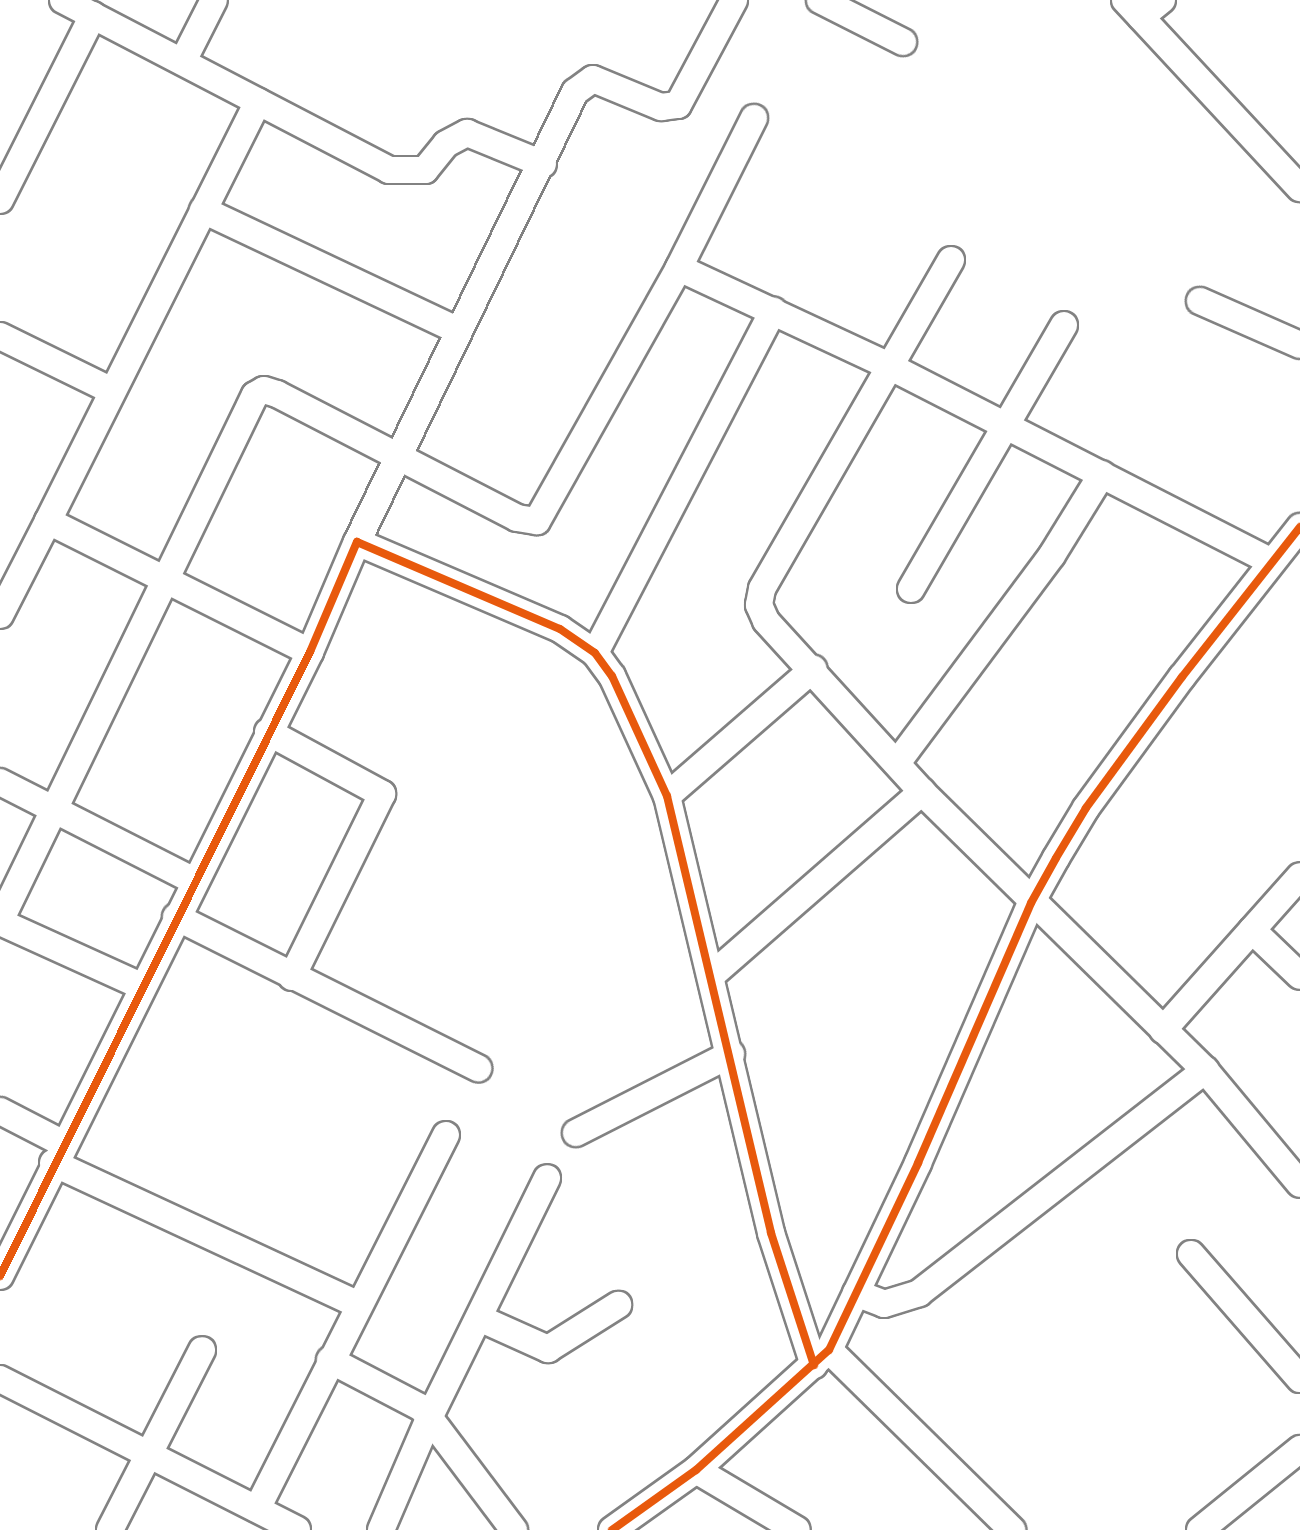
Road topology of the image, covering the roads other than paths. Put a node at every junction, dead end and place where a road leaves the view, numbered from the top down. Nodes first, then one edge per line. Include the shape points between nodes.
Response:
1 (63, 0) edge
2 (214, 0) edge
3 (734, 0) edge
4 (820, 0) edge
5 (1162, 0) edge
6 (1133, 8) edge
7 (93, 15) junction
8 (903, 42) dead end
9 (183, 61) junction
10 (258, 102) junction
11 (754, 118) dead end
12 (543, 164) junction
13 (1300, 188) edge
14 (0, 200) edge
15 (203, 210) junction
16 (951, 260) dead end
17 (679, 268) junction
18 (1200, 301) dead end
19 (773, 311) junction
20 (1064, 325) dead end
21 (459, 331) junction
22 (0, 336) edge
23 (1300, 345) edge
24 (891, 367) junction
25 (110, 390) junction
26 (1001, 425) junction
27 (402, 456) junction
28 (1102, 474) junction
29 (48, 521) junction
30 (1300, 527) edge
31 (357, 542) junction
32 (1270, 561) junction
33 (166, 579) junction
34 (911, 589) dead end
35 (0, 615) edge
36 (310, 652) junction
37 (595, 653) junction
38 (813, 669) junction
39 (268, 732) junction
40 (897, 763) junction
41 (0, 782) edge
42 (922, 792) junction
43 (667, 796) junction
44 (54, 809) junction
45 (1300, 876) edge
46 (194, 881) junction
47 (1031, 903) junction
48 (176, 917) junction
49 (1, 920) edge
50 (1252, 930) junction
51 (712, 975) junction
52 (1300, 976) edge
53 (292, 977) junction
54 (141, 986) junction
55 (1163, 1030) junction
56 (731, 1054) junction
57 (478, 1068) dead end
58 (1205, 1070) junction
59 (0, 1111) edge
60 (576, 1133) dead end
61 (446, 1135) dead end
62 (58, 1153) junction
63 (547, 1178) dead end
64 (1300, 1184) edge
65 (1191, 1254) dead end
66 (0, 1276) edge
67 (856, 1293) junction
68 (359, 1305) junction
69 (618, 1305) dead end
70 (479, 1318) junction
71 (202, 1350) dead end
72 (821, 1357) junction
73 (330, 1360) junction
74 (0, 1379) edge
75 (1300, 1379) edge
76 (430, 1416) junction
77 (1300, 1449) edge
78 (148, 1454) junction
79 (696, 1470) junction
80 (257, 1509) junction
81 (110, 1530) edge
82 (297, 1530) edge
83 (381, 1530) edge
84 (514, 1530) edge
85 (612, 1530) edge
86 (797, 1530) edge
87 (1012, 1530) edge
88 (1200, 1530) edge

1 - 7 street
2 - 9 street
3 - 12 street via 678,105 661,107 605,81 583,83
4 - 8 street
5 - 6 street
6 - 13 street
7 - 9 street
7 - 14 street
9 - 10 street
10 - 12 street via 389,170 425,170 446,144 467,133
10 - 15 street
11 - 17 street
12 - 21 street
15 - 21 street
15 - 25 street
16 - 24 street
17 - 19 street
17 - 27 street via 537,521 528,523
18 - 23 street
19 - 24 street
19 - 37 street
20 - 26 street
21 - 27 street
22 - 25 street
24 - 26 street
24 - 38 street via 762,589 759,605 766,621
25 - 29 street
26 - 28 street
26 - 34 street
27 - 31 street
27 - 33 street via 264,390 246,410
28 - 32 street
28 - 40 street via 1052,555
29 - 33 street
29 - 35 street
30 - 32 street
31 - 36 street
31 - 37 street via 560,629
32 - 47 street via 1086,808
33 - 36 street
33 - 44 street
36 - 39 street
37 - 43 street via 612,676
38 - 40 street
38 - 43 street
39 - 46 street
39 - 53 street via 382,794
40 - 42 street
41 - 44 street
42 - 47 street
42 - 51 street
43 - 51 street
44 - 46 street
44 - 49 street
45 - 50 street
46 - 48 street
47 - 55 street
47 - 67 street
48 - 53 street
48 - 54 street
49 - 54 street
50 - 52 street
50 - 55 street
51 - 56 street
53 - 57 street
54 - 62 street
55 - 58 street
56 - 60 street
56 - 72 street via 771,1233
58 - 64 street
58 - 67 street via 919,1293 884,1304
59 - 62 street
61 - 68 street
62 - 66 street
62 - 68 street
63 - 70 street
65 - 75 street
67 - 72 street
68 - 73 street
69 - 70 street via 548,1349
70 - 76 street
71 - 78 street
72 - 79 street
72 - 87 street
73 - 76 street
73 - 80 street
74 - 78 street
76 - 83 street
76 - 84 street
77 - 88 street
78 - 80 street
78 - 81 street
79 - 85 street
79 - 86 street
80 - 82 street

